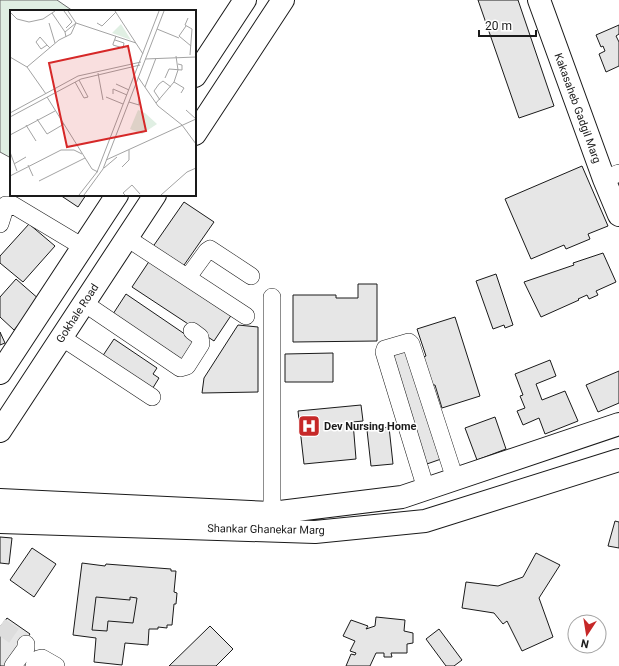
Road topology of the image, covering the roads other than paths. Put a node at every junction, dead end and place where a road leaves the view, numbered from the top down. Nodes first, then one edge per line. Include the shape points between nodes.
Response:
1 (244, 0) edge
2 (283, 0) edge
3 (539, 0) edge
4 (196, 74) edge
5 (196, 132) edge
6 (612, 176) edge
7 (116, 196) edge
8 (154, 196) edge
9 (619, 214) edge
10 (0, 224) edge
11 (42, 230) dead end
12 (127, 238) junction
13 (80, 250) junction
14 (251, 276) dead end
15 (188, 277) junction
16 (272, 297) dead end
17 (84, 303) junction
18 (246, 316) dead end
19 (192, 331) dead end
20 (61, 337) junction
21 (0, 373) edge
22 (152, 397) dead end
23 (619, 424) edge
24 (0, 431) edge
25 (619, 460) edge
26 (455, 479) junction
27 (426, 489) junction
28 (0, 500) edge
29 (272, 513) junction
30 (0, 522) edge
31 (26, 644) dead end
32 (13, 666) edge
33 (34, 666) edge
34 (56, 666) edge

1 - 4 main road
2 - 5 main road
3 - 6 main road, Kakasaheb Gadgil Marg
6 - 9 main road, Kakasaheb Gadgil Marg
7 - 13 main road
8 - 12 main road, Gokhale Road
10 - 13 street via 6,205 13,205
11 - 13 street
12 - 15 street
12 - 17 main road, Gokhale Road
13 - 21 main road
14 - 15 street via 210,249
15 - 18 street
16 - 29 street
17 - 19 street via 180,368 186,366 201,344 200,337
17 - 20 main road, Gokhale Road
20 - 22 street
20 - 24 main road, Gokhale Road
23 - 26 main road
25 - 30 main road, Shankar Ghanekar Marg via 425,521 315,532
26 - 27 main road
26 - 27 street via 411,344 409,342 385,349
27 - 29 main road via 402,497
28 - 29 main road
31 - 32 street via 26,648
33 - 34 street via 38,659 42,658

